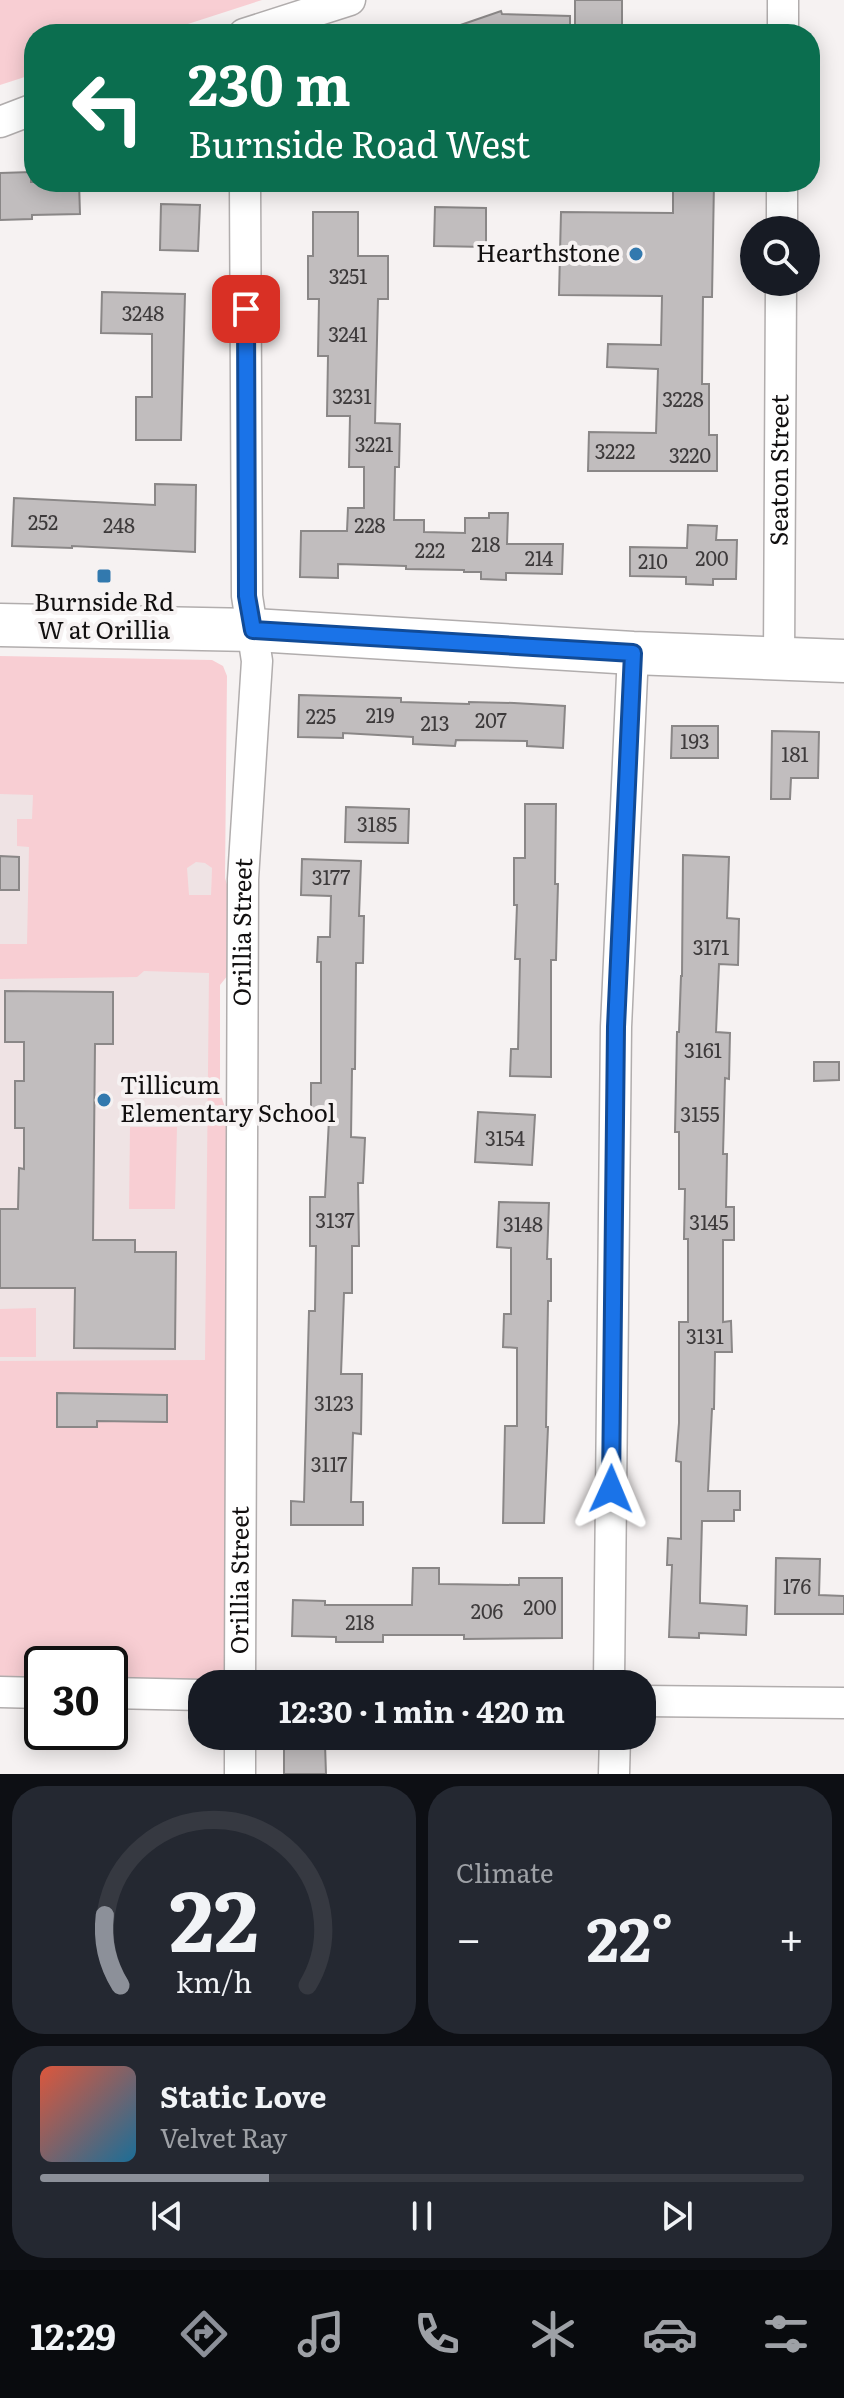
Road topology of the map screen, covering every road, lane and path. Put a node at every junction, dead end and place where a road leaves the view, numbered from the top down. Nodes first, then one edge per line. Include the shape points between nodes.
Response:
1 (350, 0) edge
2 (783, 0) edge
3 (275, 24) edge
4 (783, 24) edge
5 (24, 113) edge
6 (0, 122) edge
7 (245, 192) edge
8 (782, 192) edge
9 (782, 216) edge
10 (781, 296) edge
11 (0, 598) edge
12 (0, 625) edge
13 (253, 630) junction
14 (633, 653) junction
15 (779, 660) junction
16 (844, 661) edge
17 (240, 1670) edge
18 (609, 1670) edge
19 (0, 1692) edge
20 (24, 1693) edge
21 (128, 1693) edge
22 (188, 1695) edge
23 (656, 1701) edge
24 (844, 1703) edge
25 (240, 1750) edge
26 (615, 1750) edge
27 (240, 1774) edge
28 (614, 1774) edge

1 - 3 street
2 - 4 street
5 - 6 street
7 - 13 street, Orillia Street via 247,596
8 - 9 street
10 - 15 street, Seaton Street
11 - 13 main road
12 - 13 main road
13 - 14 main road
13 - 17 street, Orillia Street via 257,661 243,911
14 - 15 main road
14 - 18 street via 616,1027
15 - 16 main road
19 - 20 street
21 - 22 street
23 - 24 street
25 - 27 street
26 - 28 street

